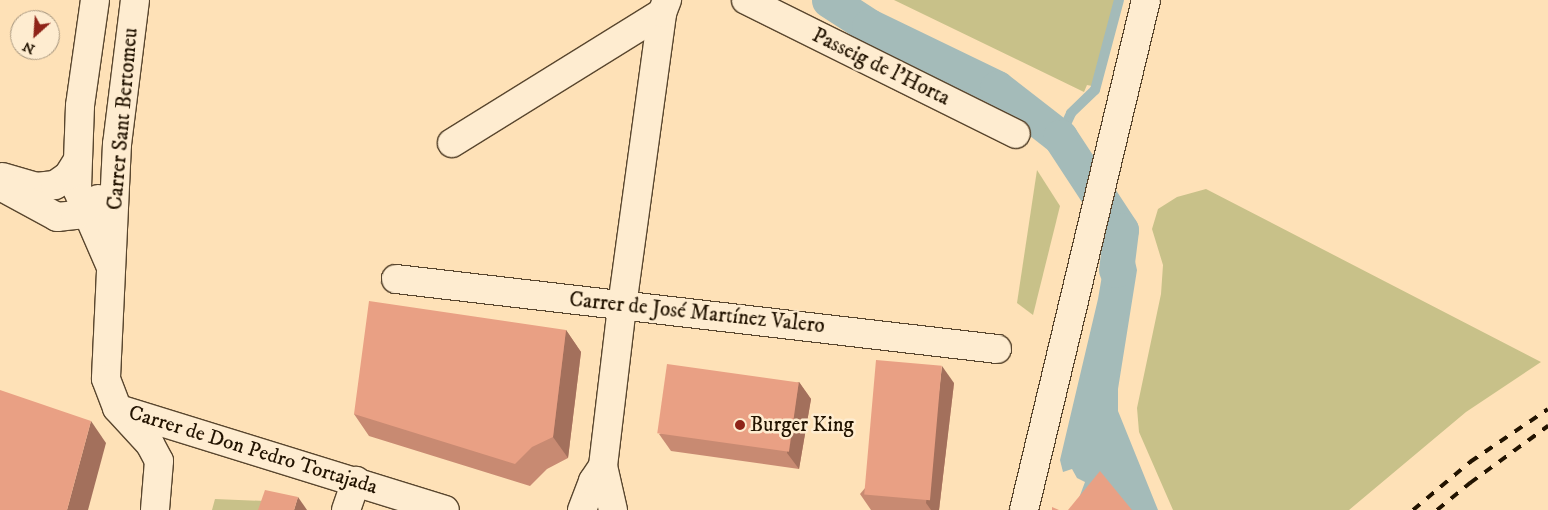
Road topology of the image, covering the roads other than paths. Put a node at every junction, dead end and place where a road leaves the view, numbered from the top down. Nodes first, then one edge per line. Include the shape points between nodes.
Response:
1 (95, 0) edge
2 (135, 0) edge
3 (746, 0) edge
4 (1146, 0) edge
5 (664, 6) edge
6 (1016, 134) dead end
7 (452, 143) dead end
8 (76, 163) junction
9 (115, 172) junction
10 (0, 176) edge
11 (0, 186) edge
12 (84, 209) junction
13 (57, 217) junction
14 (106, 239) junction
15 (396, 279) dead end
16 (622, 306) junction
17 (997, 348) dead end
18 (117, 408) junction
19 (603, 466) junction
20 (356, 481) junction
21 (155, 510) edge
22 (346, 510) edge
23 (445, 510) edge
24 (582, 510) edge
25 (613, 510) edge
26 (1024, 510) edge

1 - 8 street, Carrer Sant Bertomeu via 80,106
2 - 9 street, Carrer Sant Bertomeu
3 - 6 street, Passeig de l'Horta
4 - 26 street
5 - 7 street
5 - 16 street
8 - 10 street via 68,176 55,185 36,187
8 - 12 street, Carrer Sant Bertomeu via 76,189
9 - 12 street via 98,198
9 - 14 street, Carrer Sant Bertomeu
11 - 13 street
12 - 13 street via 75,215
12 - 14 street, Carrer Sant Bertomeu
13 - 14 street
14 - 18 street, Carrer Sant Bertomeu via 112,269 106,379
15 - 16 street, Carrer de José Martínez Valero
16 - 17 street, Carrer de José Martínez Valero
16 - 19 street
18 - 20 street, Carrer de Don Pedro Tortajada
18 - 21 street via 150,444 159,461
19 - 24 street via 593,481
19 - 25 street
20 - 22 street
20 - 23 street, Carrer de Don Pedro Tortajada

